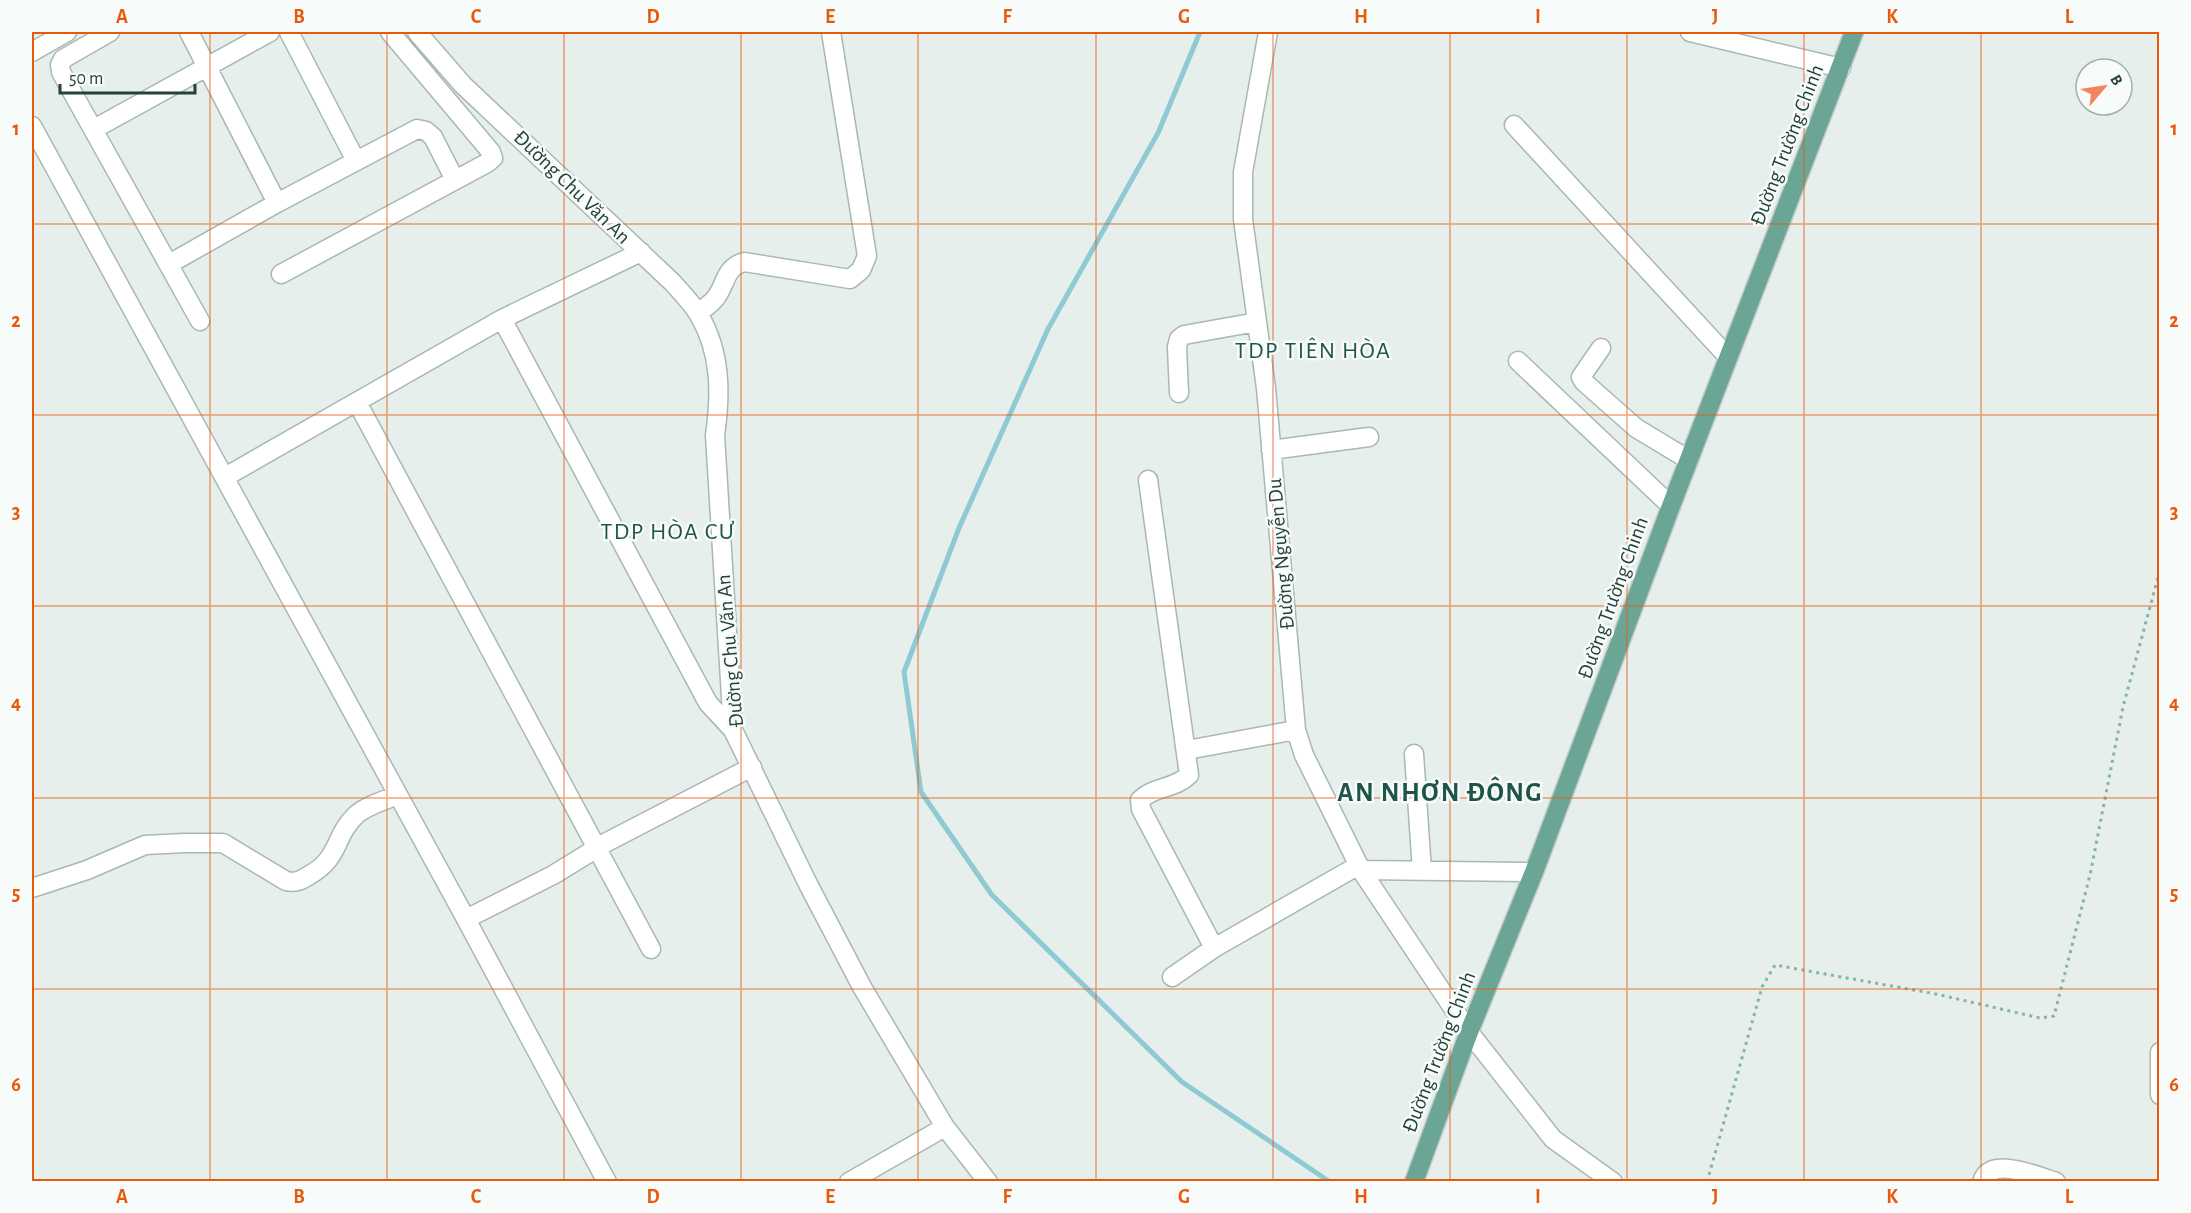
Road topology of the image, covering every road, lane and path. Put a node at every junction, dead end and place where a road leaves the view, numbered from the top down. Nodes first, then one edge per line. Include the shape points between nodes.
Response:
1 (68, 32) edge
2 (110, 32) edge
3 (189, 32) edge
4 (270, 32) edge
5 (289, 32) edge
6 (390, 32) edge
7 (417, 32) edge
8 (831, 32) edge
9 (1268, 32) edge
10 (1690, 32) edge
11 (1854, 32) edge
12 (32, 52) edge
13 (206, 65) junction
14 (1841, 68) junction
15 (32, 126) edge
16 (1514, 126) dead end
17 (94, 129) junction
18 (356, 161) junction
19 (455, 180) junction
20 (277, 203) junction
21 (641, 252) junction
22 (169, 264) junction
23 (281, 274) dead end
24 (698, 313) junction
25 (502, 319) junction
26 (200, 321) dead end
27 (1257, 322) junction
28 (1601, 348) dead end
29 (1728, 357) junction
30 (1518, 361) dead end
31 (1179, 393) dead end
32 (357, 402) junction
33 (1370, 438) dead end
34 (1271, 450) junction
35 (1689, 460) junction
36 (225, 477) junction
37 (1148, 480) dead end
38 (1671, 506) junction
39 (2160, 570) edge
40 (733, 730) junction
41 (1296, 730) junction
42 (1187, 750) junction
43 (1414, 754) dead end
44 (752, 767) junction
45 (398, 795) junction
46 (598, 848) junction
47 (1360, 868) junction
48 (1422, 871) junction
49 (1534, 872) junction
50 (32, 888) edge
51 (466, 919) junction
52 (1214, 948) junction
53 (651, 949) dead end
54 (1172, 977) dead end
55 (1469, 1032) junction
56 (2160, 1052) edge
57 (2160, 1095) edge
58 (945, 1127) junction
59 (1415, 1179) edge
60 (608, 1182) edge
61 (849, 1182) edge
62 (988, 1182) edge
63 (1613, 1182) edge
64 (1707, 1182) edge
65 (1982, 1182) edge
66 (2056, 1182) edge

1 - 12 street
2 - 17 street via 63,58 60,65
3 - 13 street
4 - 13 street
5 - 18 street
6 - 19 street via 491,152 493,158 488,163
7 - 21 street, Đường Chu Văn An via 464,85
8 - 24 street via 867,256 861,270 850,279 744,262 729,271 716,298
9 - 27 street, Đường Nguyễn Du via 1243,172 1243,219
10 - 14 street
11 - 14 main road, Đường Trường Chinh
13 - 17 street
13 - 20 street
14 - 29 main road, Đường Trường Chinh
15 - 36 street
16 - 29 street
17 - 22 street
18 - 19 street via 417,129 433,137
18 - 20 street
19 - 23 street
20 - 22 street
21 - 24 street, Đường Chu Văn An
21 - 25 street
22 - 26 street
24 - 40 street, Đường Chu Văn An via 710,337 718,372 720,404 715,435
25 - 32 street
25 - 40 street via 708,703
27 - 31 street via 1179,339
27 - 34 street, Đường Nguyễn Du
28 - 35 street via 1581,377 1584,382 1636,428
29 - 35 main road, Đường Trường Chinh
30 - 38 street
32 - 36 street
32 - 46 street
33 - 34 street
34 - 41 street, Đường Nguyễn Du
35 - 38 main road, Đường Trường Chinh
36 - 45 street
37 - 42 street
38 - 49 main road, Đường Trường Chinh
39 - 64 path via 2123,707 2090,875 2054,1016 2040,1018 1936,994 1775,965 1762,987
40 - 44 street, Đường Chu Văn An
41 - 42 street
41 - 47 street, Đường Nguyễn Du via 1304,755
42 - 52 street via 1189,775 1182,782 1147,793 1140,800 1141,809
43 - 48 street
44 - 46 street
44 - 58 street, Đường Chu Văn An via 862,987
45 - 50 street via 358,813 343,830 334,854 323,867 299,881 286,881 223,843 185,843 145,845
45 - 51 street
46 - 51 street
46 - 53 street
47 - 48 street
47 - 52 street
47 - 55 street, Đường Nguyễn Du
48 - 49 street
49 - 55 main road, Đường Trường Chinh
51 - 60 street
52 - 54 street
55 - 59 main road, Đường Trường Chinh
55 - 63 street, Đường Nguyễn Du via 1553,1139
56 - 57 street
58 - 61 street
58 - 62 street, Đường Chu Văn An
65 - 66 street via 1992,1169 2004,1168

